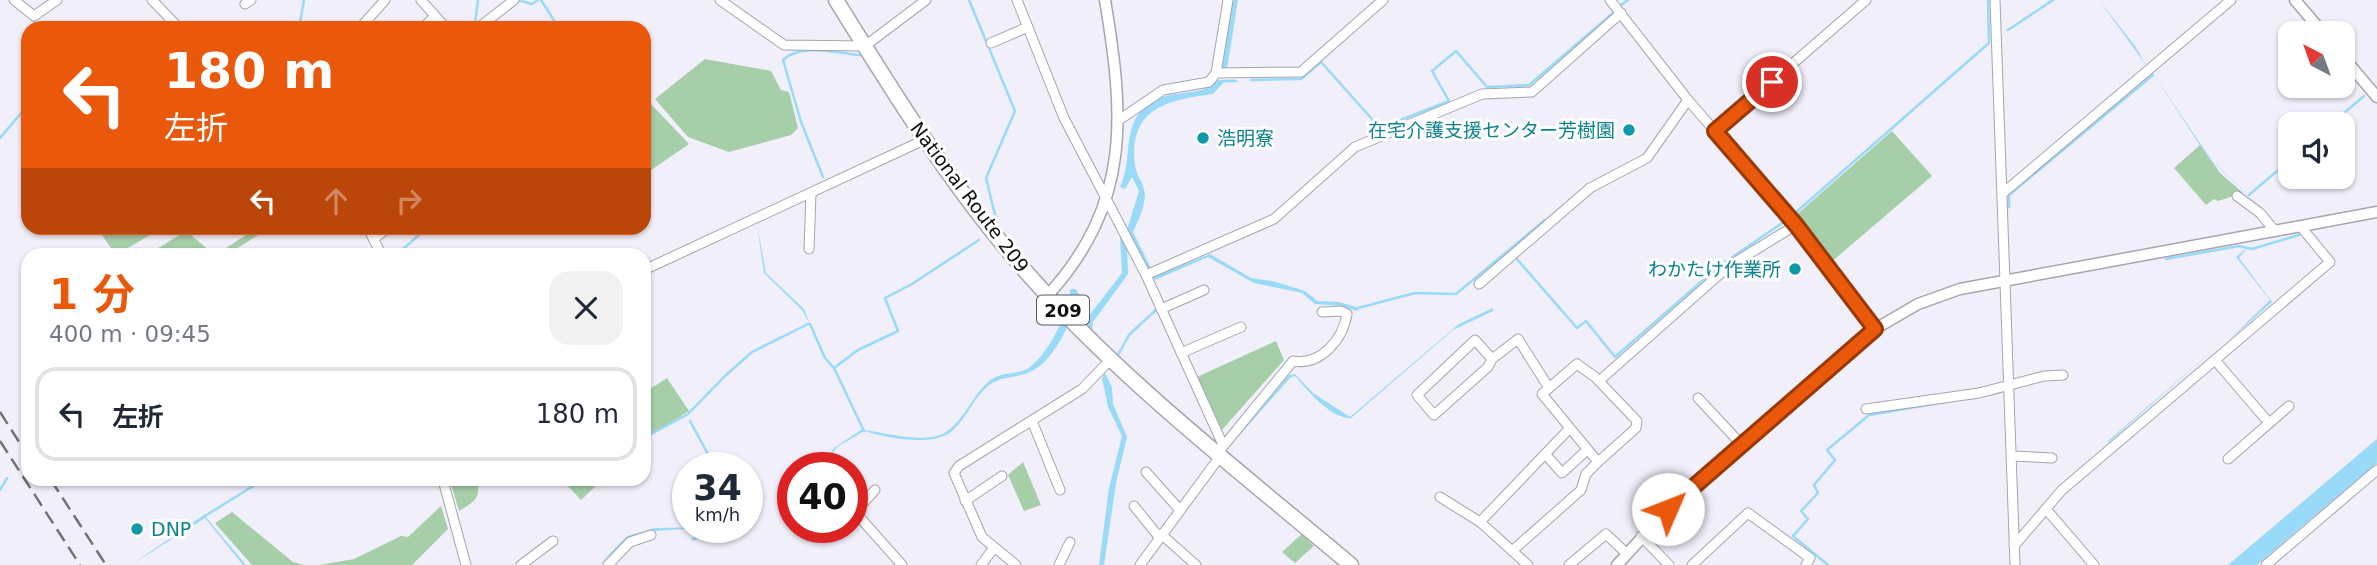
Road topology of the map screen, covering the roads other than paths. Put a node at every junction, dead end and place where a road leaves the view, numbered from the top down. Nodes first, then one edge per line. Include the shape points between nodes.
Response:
1 (14, 0) edge
2 (57, 0) edge
3 (152, 0) edge
4 (384, 0) edge
5 (421, 0) edge
6 (514, 0) edge
7 (720, 0) edge
8 (836, 0) edge
9 (926, 0) edge
10 (1105, 0) edge
11 (1228, 0) edge
12 (1383, 0) edge
13 (1610, 0) edge
14 (1866, 0) edge
15 (1995, 0) edge
16 (2231, 0) edge
17 (2295, 0) edge
18 (1021, 1) edge
19 (1621, 13) junction
20 (434, 17) junction
21 (172, 21) edge
22 (366, 21) edge
23 (430, 21) edge
24 (438, 21) edge
25 (487, 21) edge
26 (2313, 21) edge
27 (1028, 27) junction
28 (991, 43) dead end
29 (865, 46) junction
30 (2356, 72) edge
31 (1216, 74) junction
32 (2377, 97) edge
33 (1688, 100) junction
34 (1119, 120) junction
35 (1715, 131) junction
36 (924, 140) junction
37 (811, 193) junction
38 (2003, 193) junction
39 (2237, 196) dead end
40 (1106, 202) junction
41 (2377, 212) edge
42 (1796, 225) junction
43 (2301, 227) junction
44 (2276, 231) junction
45 (373, 235) edge
46 (379, 235) edge
47 (375, 238) junction
48 (379, 248) edge
49 (809, 249) dead end
50 (651, 267) edge
51 (1146, 275) junction
52 (2007, 282) junction
53 (1479, 284) dead end
54 (1204, 290) dead end
55 (1048, 295) junction
56 (1161, 309) junction
57 (1322, 312) dead end
58 (1241, 327) dead end
59 (1875, 329) junction
60 (1181, 353) junction
61 (1112, 358) junction
62 (1492, 359) junction
63 (2215, 360) junction
64 (2063, 375) dead end
65 (1599, 381) junction
66 (2008, 386) junction
67 (1549, 388) junction
68 (1698, 398) dead end
69 (2289, 406) dead end
70 (1866, 409) dead end
71 (1032, 421) junction
72 (2269, 424) junction
73 (1569, 429) junction
74 (1741, 444) junction
75 (1587, 450) junction
76 (1220, 451) junction
77 (1545, 454) junction
78 (2012, 457) junction
79 (2052, 458) dead end
80 (2228, 459) dead end
81 (1598, 462) junction
82 (2377, 470) edge
83 (1146, 472) dead end
84 (1002, 476) dead end
85 (445, 486) edge
86 (875, 489) dead end
87 (1060, 491) dead end
88 (1440, 497) dead end
89 (965, 501) junction
90 (1134, 506) dead end
91 (1179, 509) junction
92 (2046, 509) junction
93 (1480, 523) junction
94 (651, 536) dead end
95 (1160, 536) junction
96 (1642, 537) junction
97 (553, 541) dead end
98 (1070, 542) dead end
99 (2014, 546) junction
100 (993, 550) junction
101 (1512, 551) junction
102 (1627, 554) junction
103 (1523, 564) edge
104 (466, 565) edge
105 (521, 565) edge
106 (608, 565) edge
107 (902, 565) edge
108 (981, 565) edge
109 (1016, 565) edge
110 (1059, 565) edge
111 (1140, 565) edge
112 (1196, 565) edge
113 (1351, 565) edge
114 (1569, 565) edge
115 (1617, 565) edge
116 (1668, 565) edge
117 (1692, 565) edge
118 (1806, 565) edge
119 (2015, 565) edge
120 (2094, 565) edge
121 (2266, 565) edge

1 - 2 street via 34,16
3 - 21 street
4 - 22 street
5 - 20 street
6 - 25 street
7 - 29 street via 785,46
8 - 29 highway, National Route 209 / 209
9 - 29 street
10 - 34 street
11 - 31 street
12 - 31 street via 1301,72
13 - 19 street
14 - 35 street
15 - 38 street
16 - 38 street
17 - 26 street
18 - 27 street
19 - 33 street
19 - 51 street via 1532,92 1482,94 1355,147 1273,219
20 - 23 street
20 - 24 street
27 - 28 street
27 - 40 street via 1064,118
29 - 36 highway, National Route 209 / 209
30 - 32 street
31 - 34 street via 1209,82 1163,89
33 - 35 street
33 - 53 street via 1647,158 1590,188
34 - 40 street
35 - 42 street
36 - 37 street
36 - 55 highway, National Route 209 / 209 via 981,218
37 - 49 street
37 - 50 street
38 - 52 street
39 - 44 street
40 - 51 street
40 - 55 street via 1090,238
41 - 43 street
42 - 59 street
42 - 65 street via 1729,266
43 - 44 street
43 - 63 street via 2330,262
44 - 52 street
45 - 47 street
46 - 47 street
47 - 48 street
51 - 56 street
52 - 59 street via 1918,304
52 - 66 street
54 - 56 street
55 - 61 highway, National Route 209 / 209
56 - 60 street
57 - 76 street via 1347,314 1338,339 1312,361 1293,362
58 - 60 street
59 - 74 street
60 - 76 street
61 - 71 street via 1082,389
61 - 76 highway, National Route 209 / 209
62 - 62 street via 1434,415 1417,395 1475,340
62 - 67 street via 1518,339
63 - 72 street
63 - 92 street via 2062,490
64 - 66 street
65 - 67 street via 1577,364
65 - 81 street via 1637,421 1636,428
66 - 70 street
66 - 78 street
67 - 73 street via 1542,394
68 - 74 street
69 - 72 street
71 - 87 street
71 - 89 street via 954,473
72 - 80 street
73 - 75 street
73 - 77 street
74 - 96 street via 1681,495
75 - 77 street via 1562,473
75 - 81 street
76 - 91 street
76 - 113 highway, National Route 209 / 209
77 - 93 street
78 - 79 street
78 - 99 street
81 - 101 street via 1586,474 1581,490
82 - 121 street
83 - 91 street
84 - 89 street
85 - 104 street
86 - 107 street via 855,512
88 - 93 street
89 - 100 street
90 - 95 street
91 - 95 street
92 - 99 street
92 - 120 street
93 - 101 street
94 - 106 street via 630,542
95 - 111 street
95 - 112 street
96 - 102 street
96 - 116 street
97 - 105 street
98 - 110 street
99 - 119 street
100 - 108 street
100 - 109 street
101 - 103 street
102 - 114 street via 1606,534
102 - 115 street
117 - 118 street via 1748,513 1810,558

